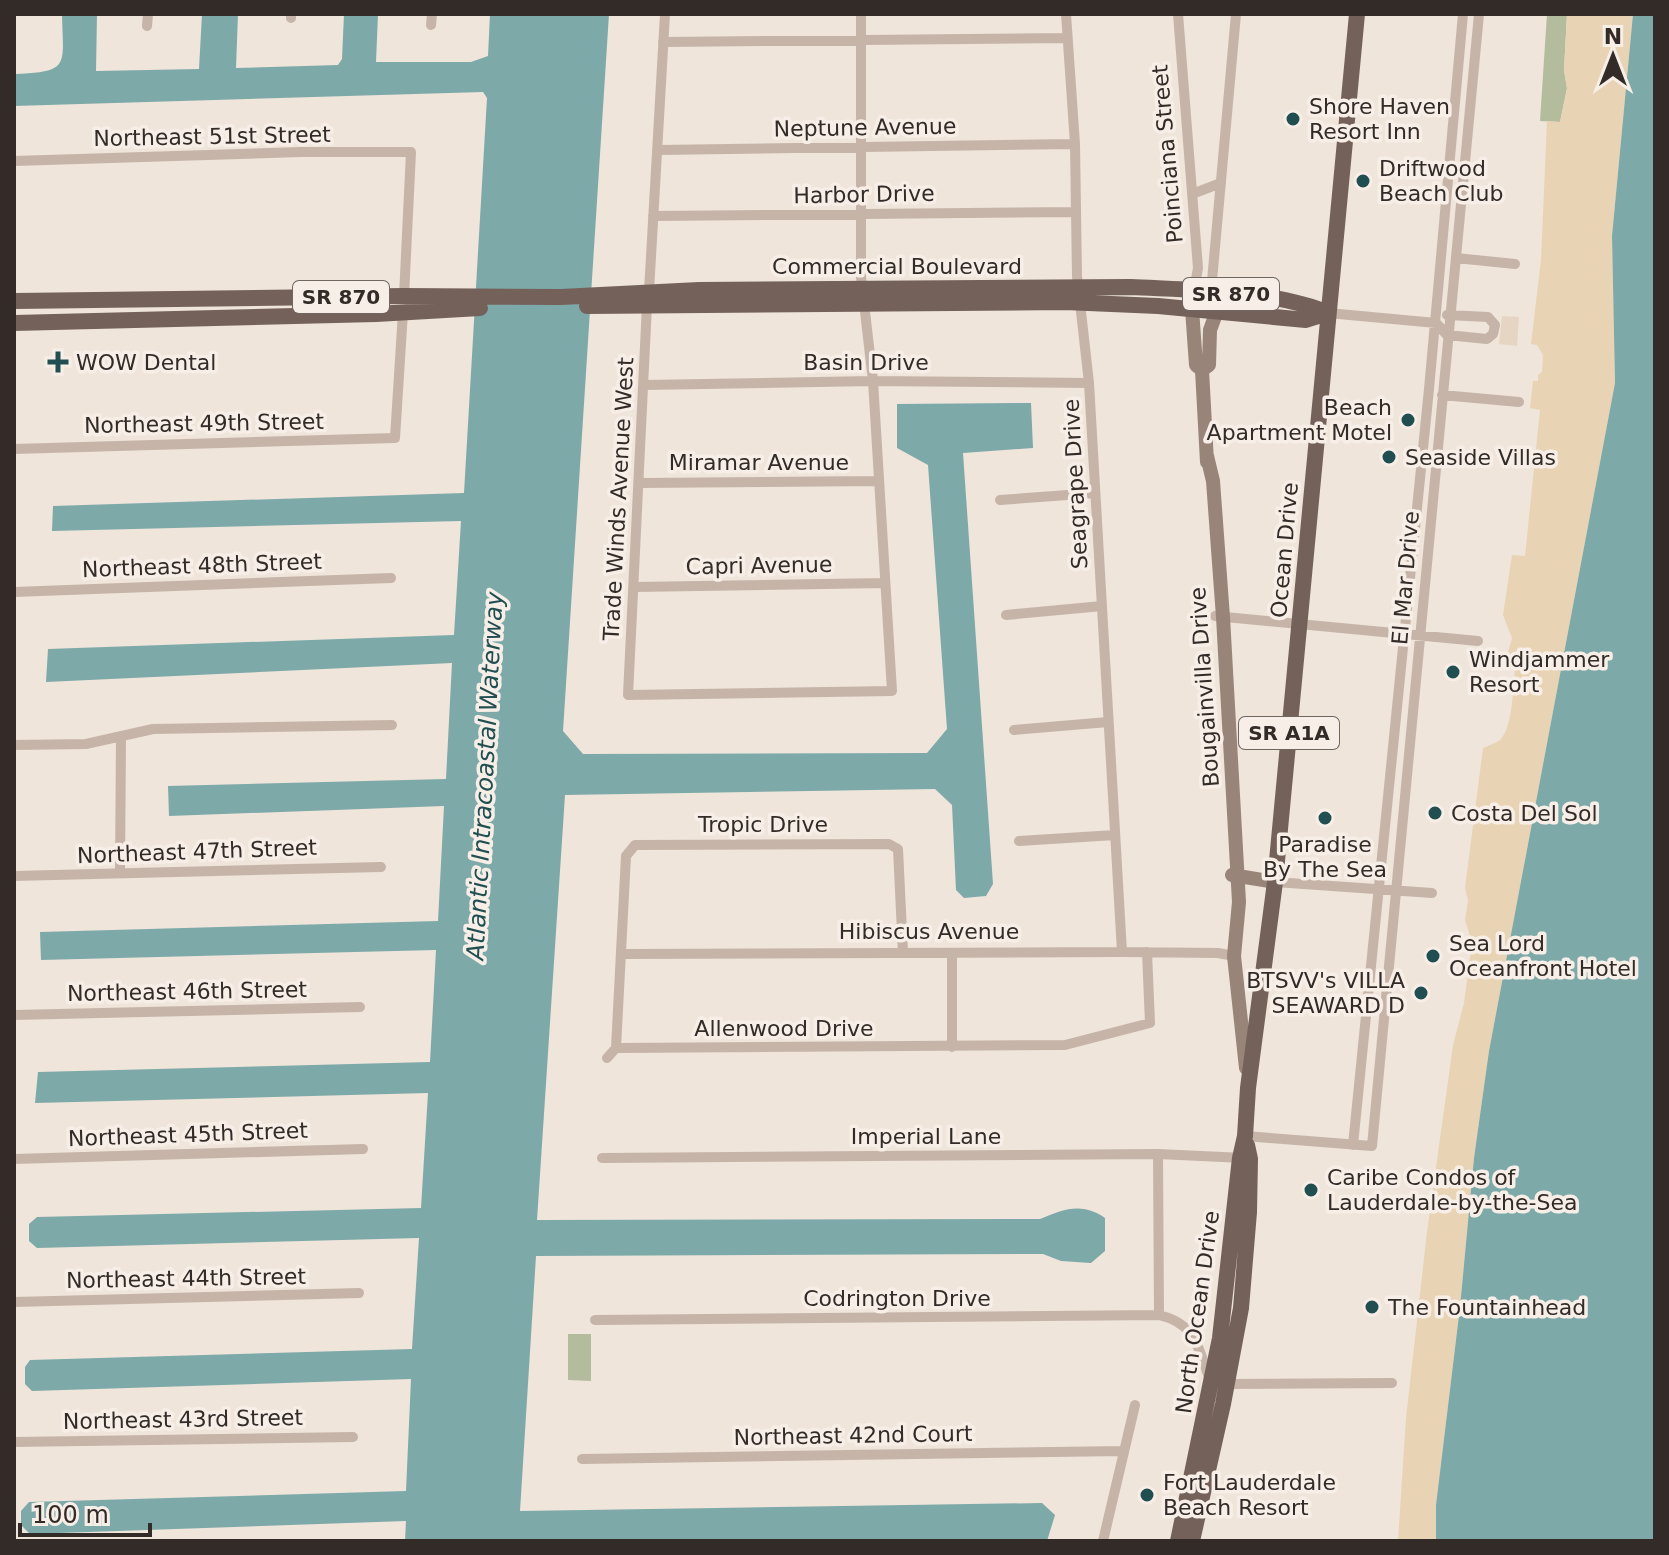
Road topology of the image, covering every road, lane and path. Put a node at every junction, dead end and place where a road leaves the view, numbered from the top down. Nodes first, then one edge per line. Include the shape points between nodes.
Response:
1 (148, 14) edge
2 (665, 14) edge
3 (861, 14) edge
4 (1066, 14) edge
5 (1178, 14) edge
6 (1236, 14) edge
7 (1357, 14) edge
8 (1463, 14) edge
9 (1479, 14) edge
10 (147, 26) dead end
11 (1067, 38) junction
12 (663, 42) junction
13 (861, 42) junction
14 (1075, 144) junction
15 (861, 146) junction
16 (1450, 146) junction
17 (1466, 148) junction
18 (657, 150) junction
19 (14, 161) edge
20 (1221, 183) junction
21 (1193, 199) junction
22 (1075, 212) junction
23 (860, 214) junction
24 (653, 216) junction
25 (1456, 258) junction
26 (1215, 260) junction
27 (1198, 262) junction
28 (1515, 264) dead end
29 (1202, 291) junction
30 (1079, 295) junction
31 (654, 296) junction
32 (864, 296) junction
33 (220, 298) junction
34 (201, 299) junction
35 (14, 301) edge
36 (403, 304) junction
37 (1192, 309) junction
38 (1217, 311) junction
39 (1328, 313) junction
40 (1450, 313) junction
41 (203, 317) junction
42 (179, 318) junction
43 (14, 323) edge
44 (1436, 323) junction
45 (1447, 335) junction
46 (1202, 370) junction
47 (873, 381) junction
48 (1089, 383) junction
49 (644, 385) junction
50 (1442, 395) junction
51 (1519, 402) dead end
52 (14, 449) edge
53 (879, 481) junction
54 (639, 483) junction
55 (1095, 493) junction
56 (1000, 500) dead end
57 (391, 578) dead end
58 (885, 583) junction
59 (634, 587) junction
60 (14, 592) edge
61 (1102, 606) junction
62 (1006, 615) dead end
63 (1219, 616) junction
64 (1299, 624) junction
65 (1403, 634) junction
66 (1420, 635) junction
67 (1478, 641) dead end
68 (1108, 722) junction
69 (392, 725) dead end
70 (1014, 730) dead end
71 (121, 736) junction
72 (14, 745) edge
73 (1115, 835) junction
74 (1019, 841) dead end
75 (1237, 852) junction
76 (381, 867) dead end
77 (120, 873) junction
78 (14, 876) edge
79 (1234, 876) junction
80 (1266, 880) junction
81 (1378, 889) junction
82 (1396, 891) junction
83 (1432, 893) dead end
84 (1122, 952) junction
85 (1147, 952) junction
86 (903, 953) junction
87 (623, 954) junction
88 (952, 954) junction
89 (1234, 956) junction
90 (360, 1007) dead end
91 (14, 1015) edge
92 (952, 1047) junction
93 (616, 1048) junction
94 (607, 1058) dead end
95 (1248, 1088) junction
96 (1245, 1136) junction
97 (1353, 1145) junction
98 (363, 1149) dead end
99 (1158, 1154) junction
100 (602, 1158) dead end
101 (1245, 1158) junction
102 (14, 1159) edge
103 (359, 1293) dead end
104 (14, 1302) edge
105 (1159, 1315) junction
106 (595, 1320) dead end
107 (1207, 1332) junction
108 (1392, 1383) dead end
109 (1219, 1384) junction
110 (1135, 1405) dead end
111 (353, 1437) dead end
112 (14, 1442) edge
113 (1124, 1451) junction
114 (582, 1459) dead end
115 (1103, 1541) edge
116 (1178, 1541) edge
117 (1192, 1541) edge

1 - 10 street
2 - 12 street, Trade Winds Avenue West
3 - 13 street
4 - 11 street, Seagrape Drive
5 - 21 street, Poinciana Street
6 - 20 street
7 - 39 main road, Ocean Drive / SR A1A
8 - 16 street, El Mar Drive
9 - 17 street, El Mar Drive
11 - 13 street
11 - 14 street, Seagrape Drive
12 - 13 street
12 - 18 street, Trade Winds Avenue West
13 - 15 street
14 - 15 street, Neptune Avenue
14 - 22 street, Seagrape Drive
15 - 18 street, Neptune Avenue
15 - 23 street
16 - 17 street
16 - 44 street, El Mar Drive
17 - 25 street, El Mar Drive
18 - 24 street, Trade Winds Avenue West
19 - 36 street, Northeast 51st Street via 411,152
20 - 21 street
20 - 26 street
21 - 27 street, Poinciana Street
22 - 23 street, Harbor Drive
22 - 30 street, Seagrape Drive
23 - 24 street, Harbor Drive
23 - 32 street
24 - 31 street, Trade Winds Avenue West
25 - 28 street
25 - 40 street, El Mar Drive
26 - 27 street
26 - 29 street
27 - 29 street, Poinciana Street
29 - 30 main road, Commercial Boulevard / SR 870
29 - 37 main road via 1203,303
29 - 39 main road, Commercial Boulevard / SR 870 via 1303,302
30 - 32 main road, Commercial Boulevard / SR 870
30 - 37 main road, Commercial Boulevard / SR 870
30 - 48 street, Seagrape Drive
31 - 32 main road, Commercial Boulevard / SR 870
31 - 32 main road, Commercial Boulevard / SR 870
31 - 36 main road, Commercial Boulevard / SR 870
31 - 49 street, Trade Winds Avenue West
32 - 47 street
33 - 34 main road, SR 870
33 - 36 main road, SR 870
33 - 41 main road
34 - 35 main road, SR 870
34 - 42 main road
36 - 41 main road, SR 870 via 376,314
36 - 52 street, Northeast 49th Street via 395,438
37 - 38 main road, Commercial Boulevard / SR 870
37 - 46 street via 1196,365
38 - 39 main road, Commercial Boulevard / SR 870 via 1306,320
38 - 46 street, Bougainvilla Drive via 1210,330 1209,365
39 - 44 street, Commercial Boulevard
39 - 64 main road, Ocean Drive / SR A1A
40 - 44 street
40 - 45 street, El Mar Drive
40 - 45 street via 1488,317 1495,329 1487,339
41 - 42 main road, SR 870
42 - 43 main road, SR 870
44 - 45 street
44 - 65 street, El Mar Drive
45 - 50 street, El Mar Drive
46 - 63 street, Bougainvilla Drive
47 - 48 street, Basin Drive
47 - 49 street, Basin Drive
47 - 53 street
48 - 55 street, Seagrape Drive
49 - 54 street, Trade Winds Avenue West
50 - 51 street
50 - 66 street, El Mar Drive
53 - 54 street, Miramar Avenue
53 - 58 street
54 - 59 street, Trade Winds Avenue West
55 - 56 street
55 - 61 street, Seagrape Drive
57 - 60 street, Northeast 48th Street
58 - 59 street, Capri Avenue
58 - 59 street, Trade Winds Avenue West via 892,691 628,695
61 - 62 street
61 - 68 street, Seagrape Drive
63 - 64 street
63 - 75 street, Bougainvilla Drive
63 - 79 street, Bougainvilla Drive
64 - 65 street
64 - 80 main road, Ocean Drive / SR A1A
65 - 66 street
65 - 81 street, El Mar Drive
66 - 67 street
66 - 82 street, El Mar Drive
68 - 70 street
68 - 73 street, Seagrape Drive
69 - 71 street via 153,729
71 - 72 street via 86,744
71 - 77 street
73 - 74 street
73 - 84 street, Seagrape Drive
75 - 79 street, Bougainvilla Drive
75 - 80 street via 1251,873
76 - 77 street, Northeast 47th Street
77 - 78 street, Northeast 47th Street
79 - 80 street
79 - 89 street, Bougainvilla Drive via 1239,902
80 - 81 street
80 - 95 main road, Ocean Drive / SR A1A
81 - 82 street
81 - 97 street, El Mar Drive
82 - 83 street
82 - 97 street, El Mar Drive via 1372,1146
84 - 85 street, Hibiscus Avenue
84 - 88 street, Hibiscus Avenue
85 - 89 street, Hibiscus Avenue
85 - 92 street, Allenwood Drive via 1150,1023 1065,1045
86 - 87 street, Hibiscus Avenue
86 - 87 street, Tropic Drive via 898,849 873,844 635,845 626,856
86 - 88 street, Hibiscus Avenue
87 - 93 street
88 - 92 street
89 - 95 street, Bougainvilla Drive
90 - 91 street, Northeast 46th Street
92 - 93 street, Allenwood Drive
93 - 94 street
95 - 96 main road, North Ocean Drive / SR A1A
96 - 97 street
96 - 101 main road, North Ocean Drive / SR A1A
98 - 102 street, Northeast 45th Street
99 - 100 street, Imperial Lane
99 - 101 street, Imperial Lane
99 - 105 street
101 - 107 main road, North Ocean Drive / SR A1A
101 - 109 main road, North Ocean Drive / SR A1A via 1241,1308
103 - 104 street, Northeast 44th Street
105 - 106 street, Codrington Drive
105 - 107 street, Codrington Drive
107 - 109 main road, North Ocean Drive / SR A1A
107 - 109 street
108 - 109 street
109 - 116 main road, North Ocean Drive / SR A1A
109 - 117 main road, North Ocean Drive / SR A1A
110 - 113 street
111 - 112 street, Northeast 43rd Street
113 - 114 street, Northeast 42nd Court
113 - 115 street

